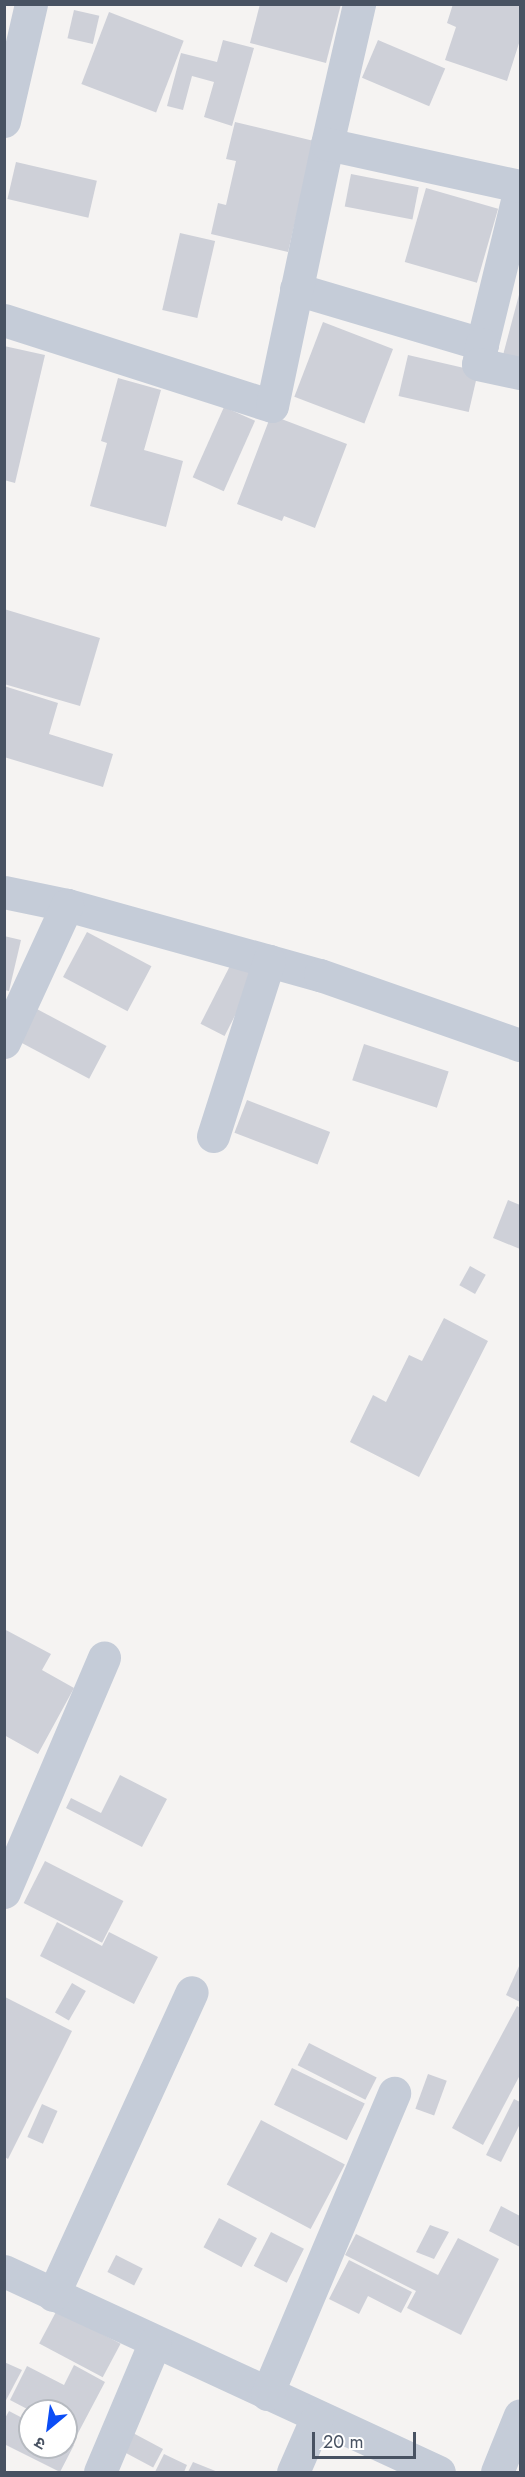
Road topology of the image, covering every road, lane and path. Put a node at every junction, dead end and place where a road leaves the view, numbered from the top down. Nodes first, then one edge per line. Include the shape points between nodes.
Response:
1 (31, 4) edge
2 (359, 4) edge
3 (5, 116) edge
4 (327, 144) junction
5 (520, 187) edge
6 (296, 289) junction
7 (4, 320) edge
8 (482, 344) junction
9 (520, 373) edge
10 (4, 892) edge
11 (68, 905) junction
12 (269, 961) junction
13 (4, 1042) edge
14 (520, 1045) edge
15 (213, 1136) dead end
16 (104, 1657) dead end
17 (4, 1892) edge
18 (192, 1992) dead end
19 (394, 2093) dead end
20 (4, 2271) edge
21 (53, 2295) junction
22 (155, 2342) junction
23 (267, 2394) junction
24 (520, 2415) edge
25 (317, 2417) junction
26 (100, 2472) edge
27 (293, 2472) edge
28 (439, 2472) edge
29 (497, 2472) edge

1 - 3 street
2 - 4 street
4 - 5 street
4 - 6 street
5 - 8 street
6 - 7 street via 272,406
6 - 8 street
8 - 9 street via 478,364
10 - 11 street
11 - 12 street
11 - 13 street
12 - 14 street
12 - 15 street
16 - 17 street
18 - 21 street
19 - 23 street
20 - 21 street
21 - 22 street
22 - 23 street
22 - 26 street
23 - 25 street
24 - 29 street
25 - 27 street
25 - 28 street

